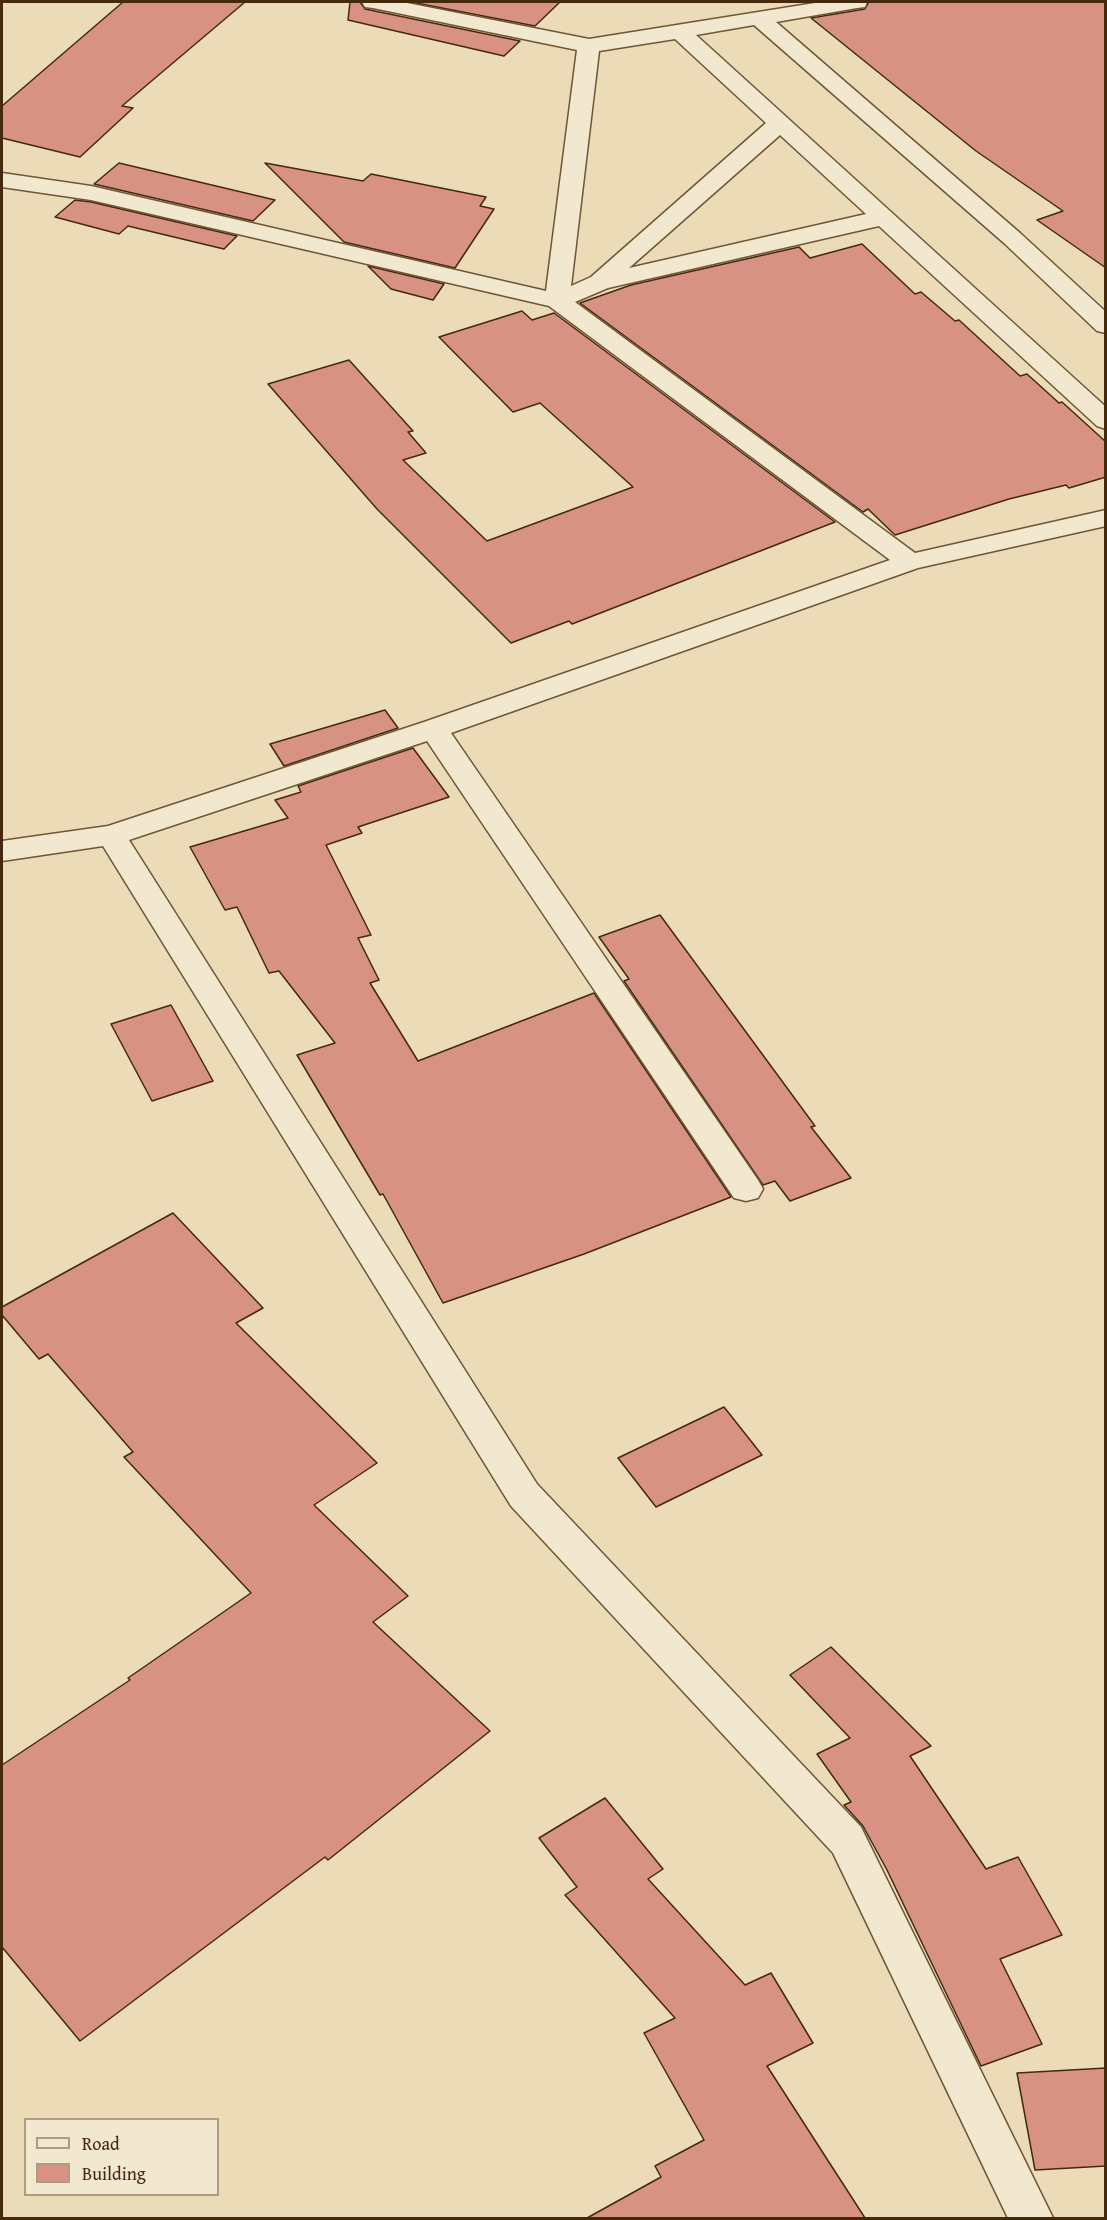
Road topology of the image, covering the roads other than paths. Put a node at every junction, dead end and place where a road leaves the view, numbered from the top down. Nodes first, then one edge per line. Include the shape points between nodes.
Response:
1 (373, 2) edge
2 (855, 2) edge
3 (726, 11) edge
4 (757, 17) junction
5 (678, 30) junction
6 (589, 46) junction
7 (780, 123) junction
8 (2, 180) edge
9 (882, 218) junction
10 (600, 282) junction
11 (557, 301) junction
12 (1106, 326) edge
13 (1106, 421) edge
14 (1106, 518) edge
15 (910, 562) junction
16 (434, 729) junction
17 (111, 835) junction
18 (2, 851) edge
19 (746, 1189) dead end
20 (1031, 2218) edge

1 - 6 street
2 - 4 street
3 - 4 street
3 - 5 street
4 - 12 street via 1012,238
5 - 6 street
5 - 7 street
6 - 11 street
7 - 9 street
7 - 10 street
8 - 11 street via 91,193
9 - 10 street
9 - 13 street
10 - 11 street
11 - 15 street
14 - 15 street
15 - 16 street
16 - 17 street
16 - 19 street
17 - 18 street
17 - 20 street via 524,1495 847,1840

